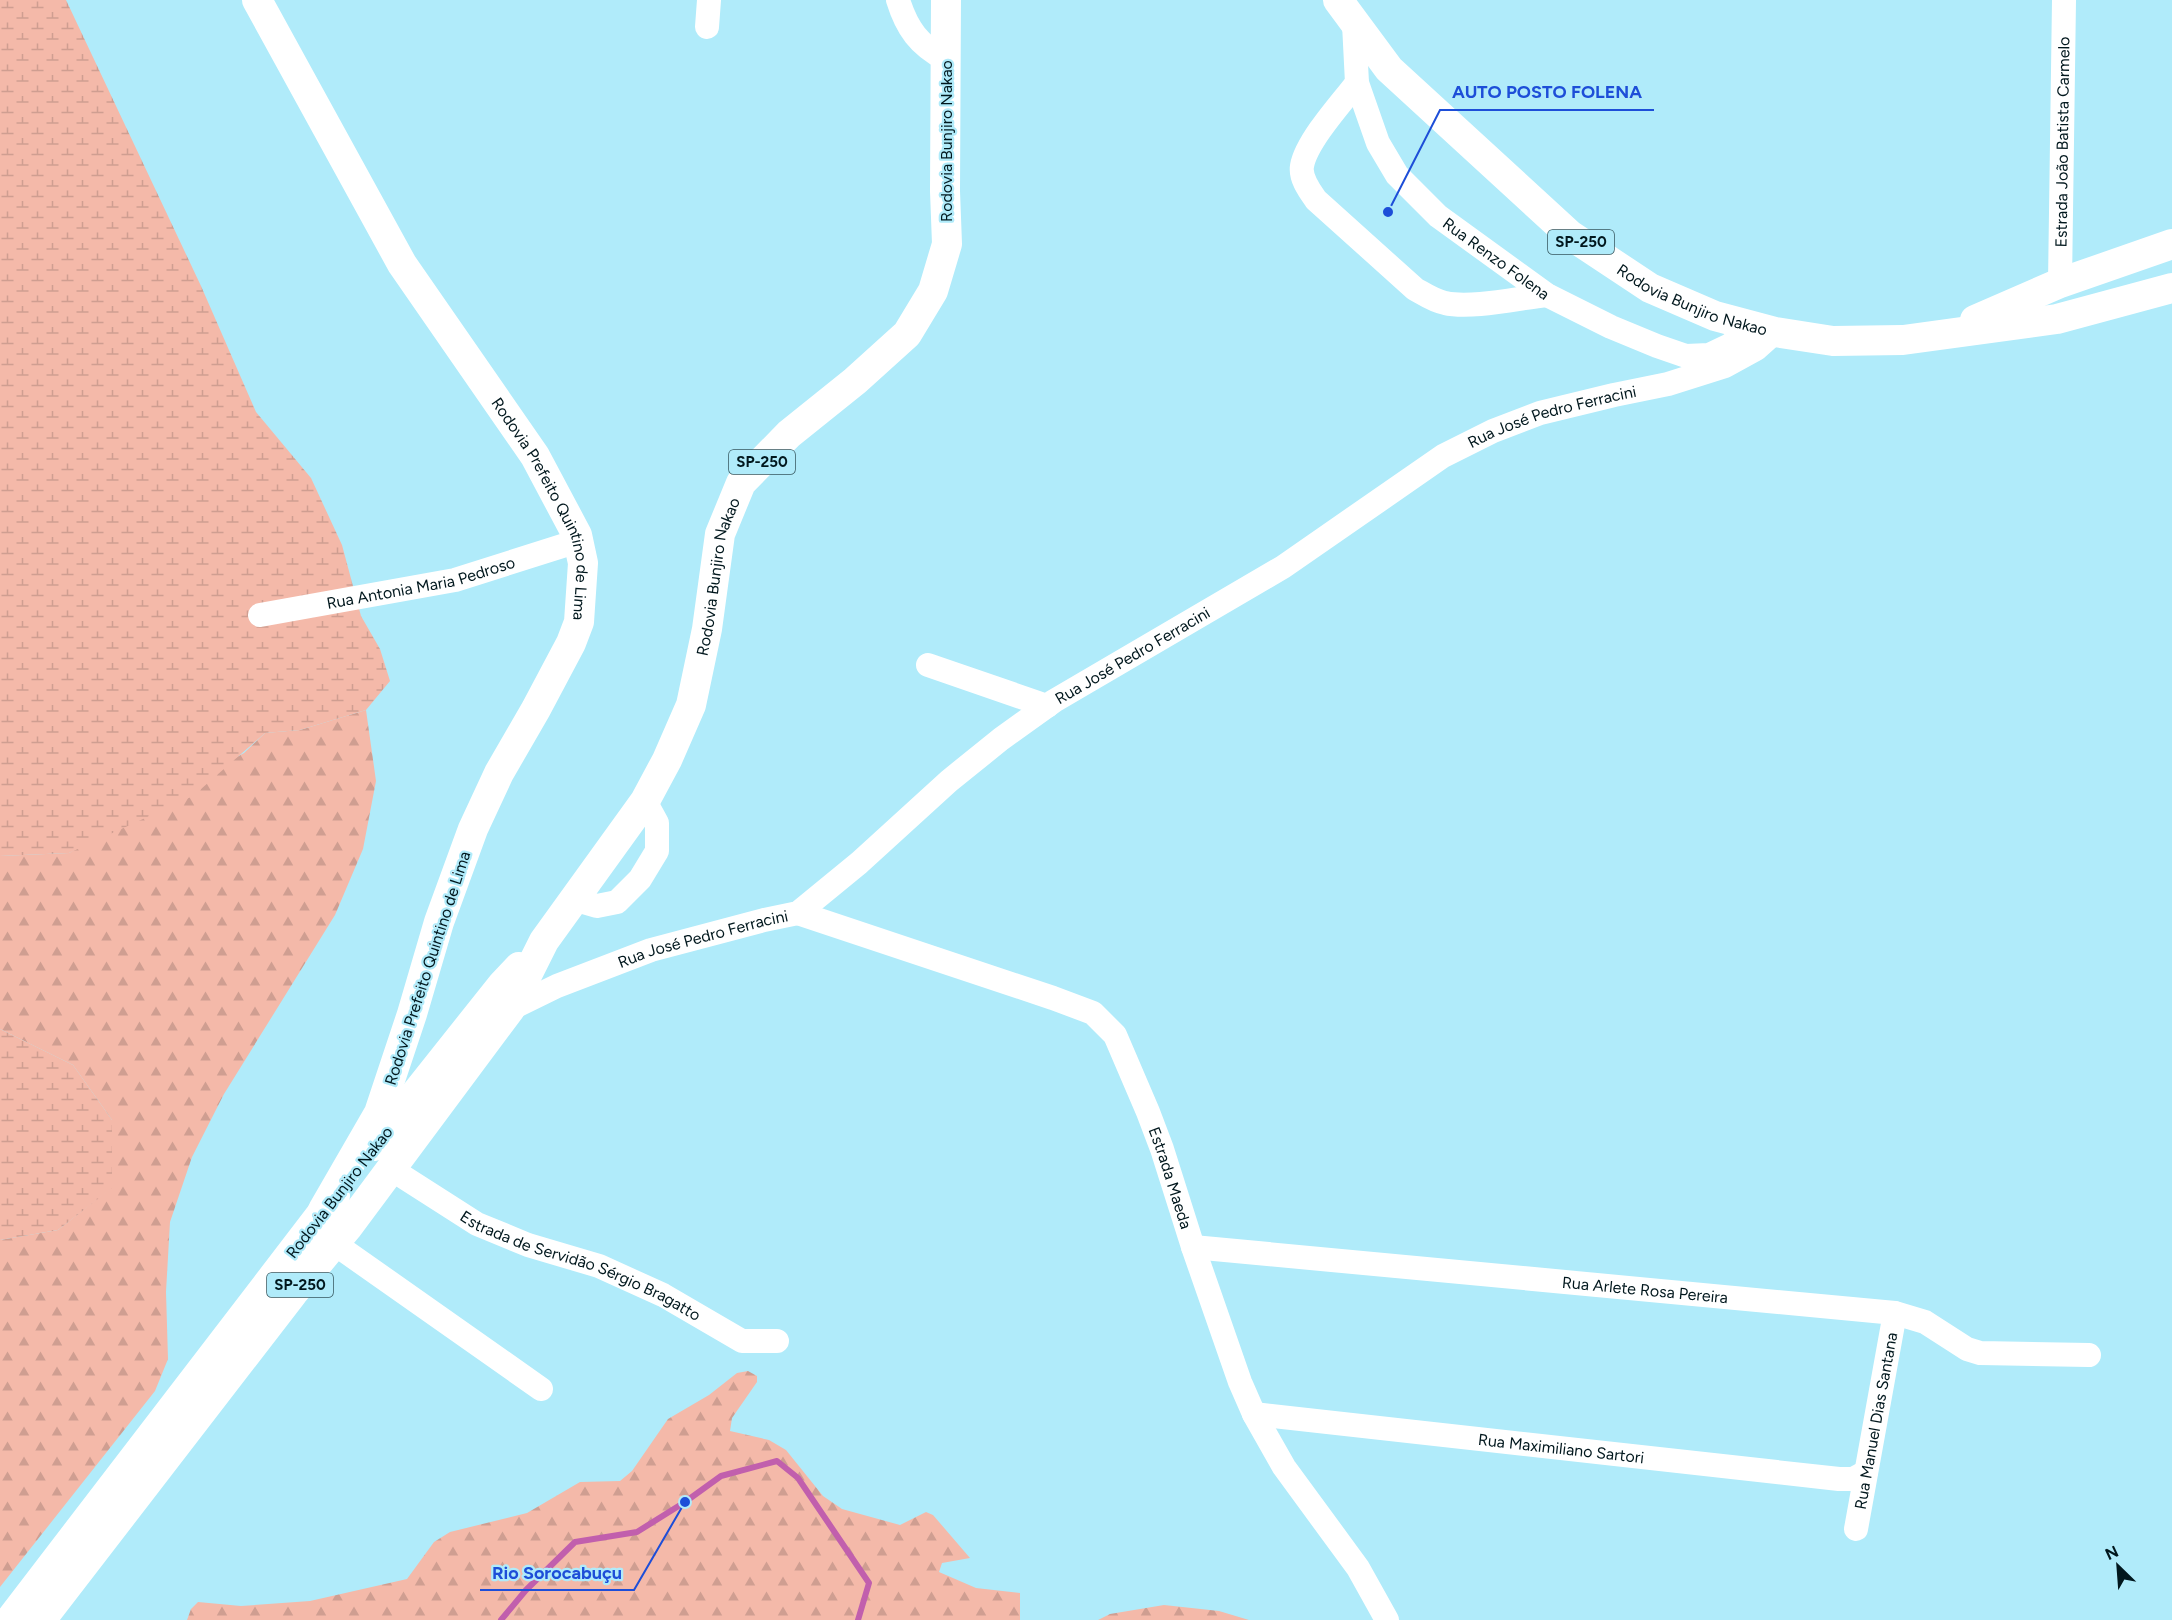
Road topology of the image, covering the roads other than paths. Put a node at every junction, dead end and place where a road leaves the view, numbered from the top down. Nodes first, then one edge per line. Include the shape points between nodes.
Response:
1 (257, 0) edge
2 (708, 0) edge
3 (898, 0) edge
4 (946, 0) edge
5 (2064, 0) edge
6 (1344, 8) edge
7 (707, 27) dead end
8 (945, 59) junction
9 (1357, 83) junction
10 (2172, 244) edge
11 (2060, 283) junction
12 (2172, 288) edge
13 (1547, 295) junction
14 (1764, 329) junction
15 (1903, 340) junction
16 (578, 541) junction
17 (260, 615) dead end
18 (928, 665) dead end
19 (1047, 706) junction
20 (645, 801) junction
21 (573, 899) junction
22 (798, 913) junction
23 (544, 941) junction
24 (510, 1009) junction
25 (412, 1014) junction
26 (403, 1110) junction
27 (392, 1169) junction
28 (323, 1210) junction
29 (335, 1244) junction
30 (1193, 1247) junction
31 (293, 1293) junction
32 (1895, 1313) junction
33 (777, 1341) dead end
34 (2088, 1355) dead end
35 (541, 1389) dead end
36 (1254, 1414) junction
37 (1866, 1472) junction
38 (1856, 1529) dead end
39 (9, 1620) edge
40 (41, 1620) edge
41 (1387, 1620) edge

1 - 16 main road, Rodovia Prefeito Quintino de Lima via 402,264 535,456
2 - 7 street
3 - 8 street via 911,32 930,51
4 - 8 main road, Rodovia Bunjiro Nakao / SP-250
5 - 11 street, Estrada João Batista Carmelo
6 - 9 street, Rua Renzo Folena
6 - 14 main road, Rodovia Bunjiro Nakao / SP-250 via 1389,69 1570,235 1650,288 1715,316
8 - 20 main road, Rodovia Bunjiro Nakao / SP-250 via 946,244 933,291 907,333 789,434 741,483 720,534 707,629 691,705
9 - 13 street, Rua Renzo Folena via 1378,142 1397,176 1438,216
9 - 13 street via 1309,148 1302,167 1304,182 1316,200 1415,289 1432,298 1469,304
10 - 11 main road, Rodovia Bunjiro Nakao / SP-250
11 - 15 main road, Rodovia Bunjiro Nakao / SP-250 via 1961,326
12 - 15 main road, Rodovia Bunjiro Nakao via 2057,319
13 - 14 street, Rua Renzo Folena via 1611,327 1686,356 1709,355
14 - 15 main road, Rodovia Bunjiro Nakao / SP-250 via 1833,341
14 - 19 street, Rua José Pedro Ferracini via 1756,349 1725,366 1668,384 1540,413 1453,451 1283,567
16 - 17 street, Rua Antonia Maria Pedroso via 454,580
16 - 25 main road, Rodovia Prefeito Quintino de Lima via 583,563 579,622 473,829 439,922
18 - 19 street
19 - 22 street, Rua José Pedro Ferracini via 949,781
20 - 21 main road, Rodovia Bunjiro Nakao / SP-250
20 - 21 street via 657,823 657,851 640,879 617,902 597,906
21 - 23 main road, Rodovia Bunjiro Nakao / SP-250
22 - 24 street, Rua José Pedro Ferracini via 651,950 557,986
22 - 30 street, Estrada Maeda via 1094,1013 1115,1035 1126,1059 1166,1160
23 - 24 main road, Rodovia Bunjiro Nakao / SP-250
23 - 26 main road, Rodovia Bunjiro Nakao / SP-250 via 502,985
24 - 27 main road, Rodovia Bunjiro Nakao / SP-250
25 - 26 main road
25 - 28 main road, Rodovia Prefeito Quintino de Lima via 379,1113
26 - 28 main road, Rodovia Bunjiro Nakao / SP-250
26 - 31 main road via 390,1144 364,1191
27 - 29 main road, Rodovia Bunjiro Nakao / SP-250
27 - 33 street, Estrada de Servidão Sérgio Bragatto via 477,1224 528,1245 599,1266 663,1295 742,1341
28 - 39 main road, Rodovia Bunjiro Nakao / SP-250
29 - 31 main road, Rodovia Bunjiro Nakao / SP-250
29 - 35 street
30 - 32 street, Rua Arlete Rosa Pereira
30 - 36 street, Estrada Maeda
31 - 40 main road, Rodovia Bunjiro Nakao / SP-250
32 - 34 street, Rua Arlete Rosa Pereira via 1925,1322 1980,1353
32 - 37 street, Rua Manuel Dias Santana
36 - 37 street, Rua Maximiliano Sartori via 1839,1479 1853,1479
36 - 41 street, Estrada Maeda via 1284,1467 1358,1568
37 - 38 street, Rua Manuel Dias Santana

